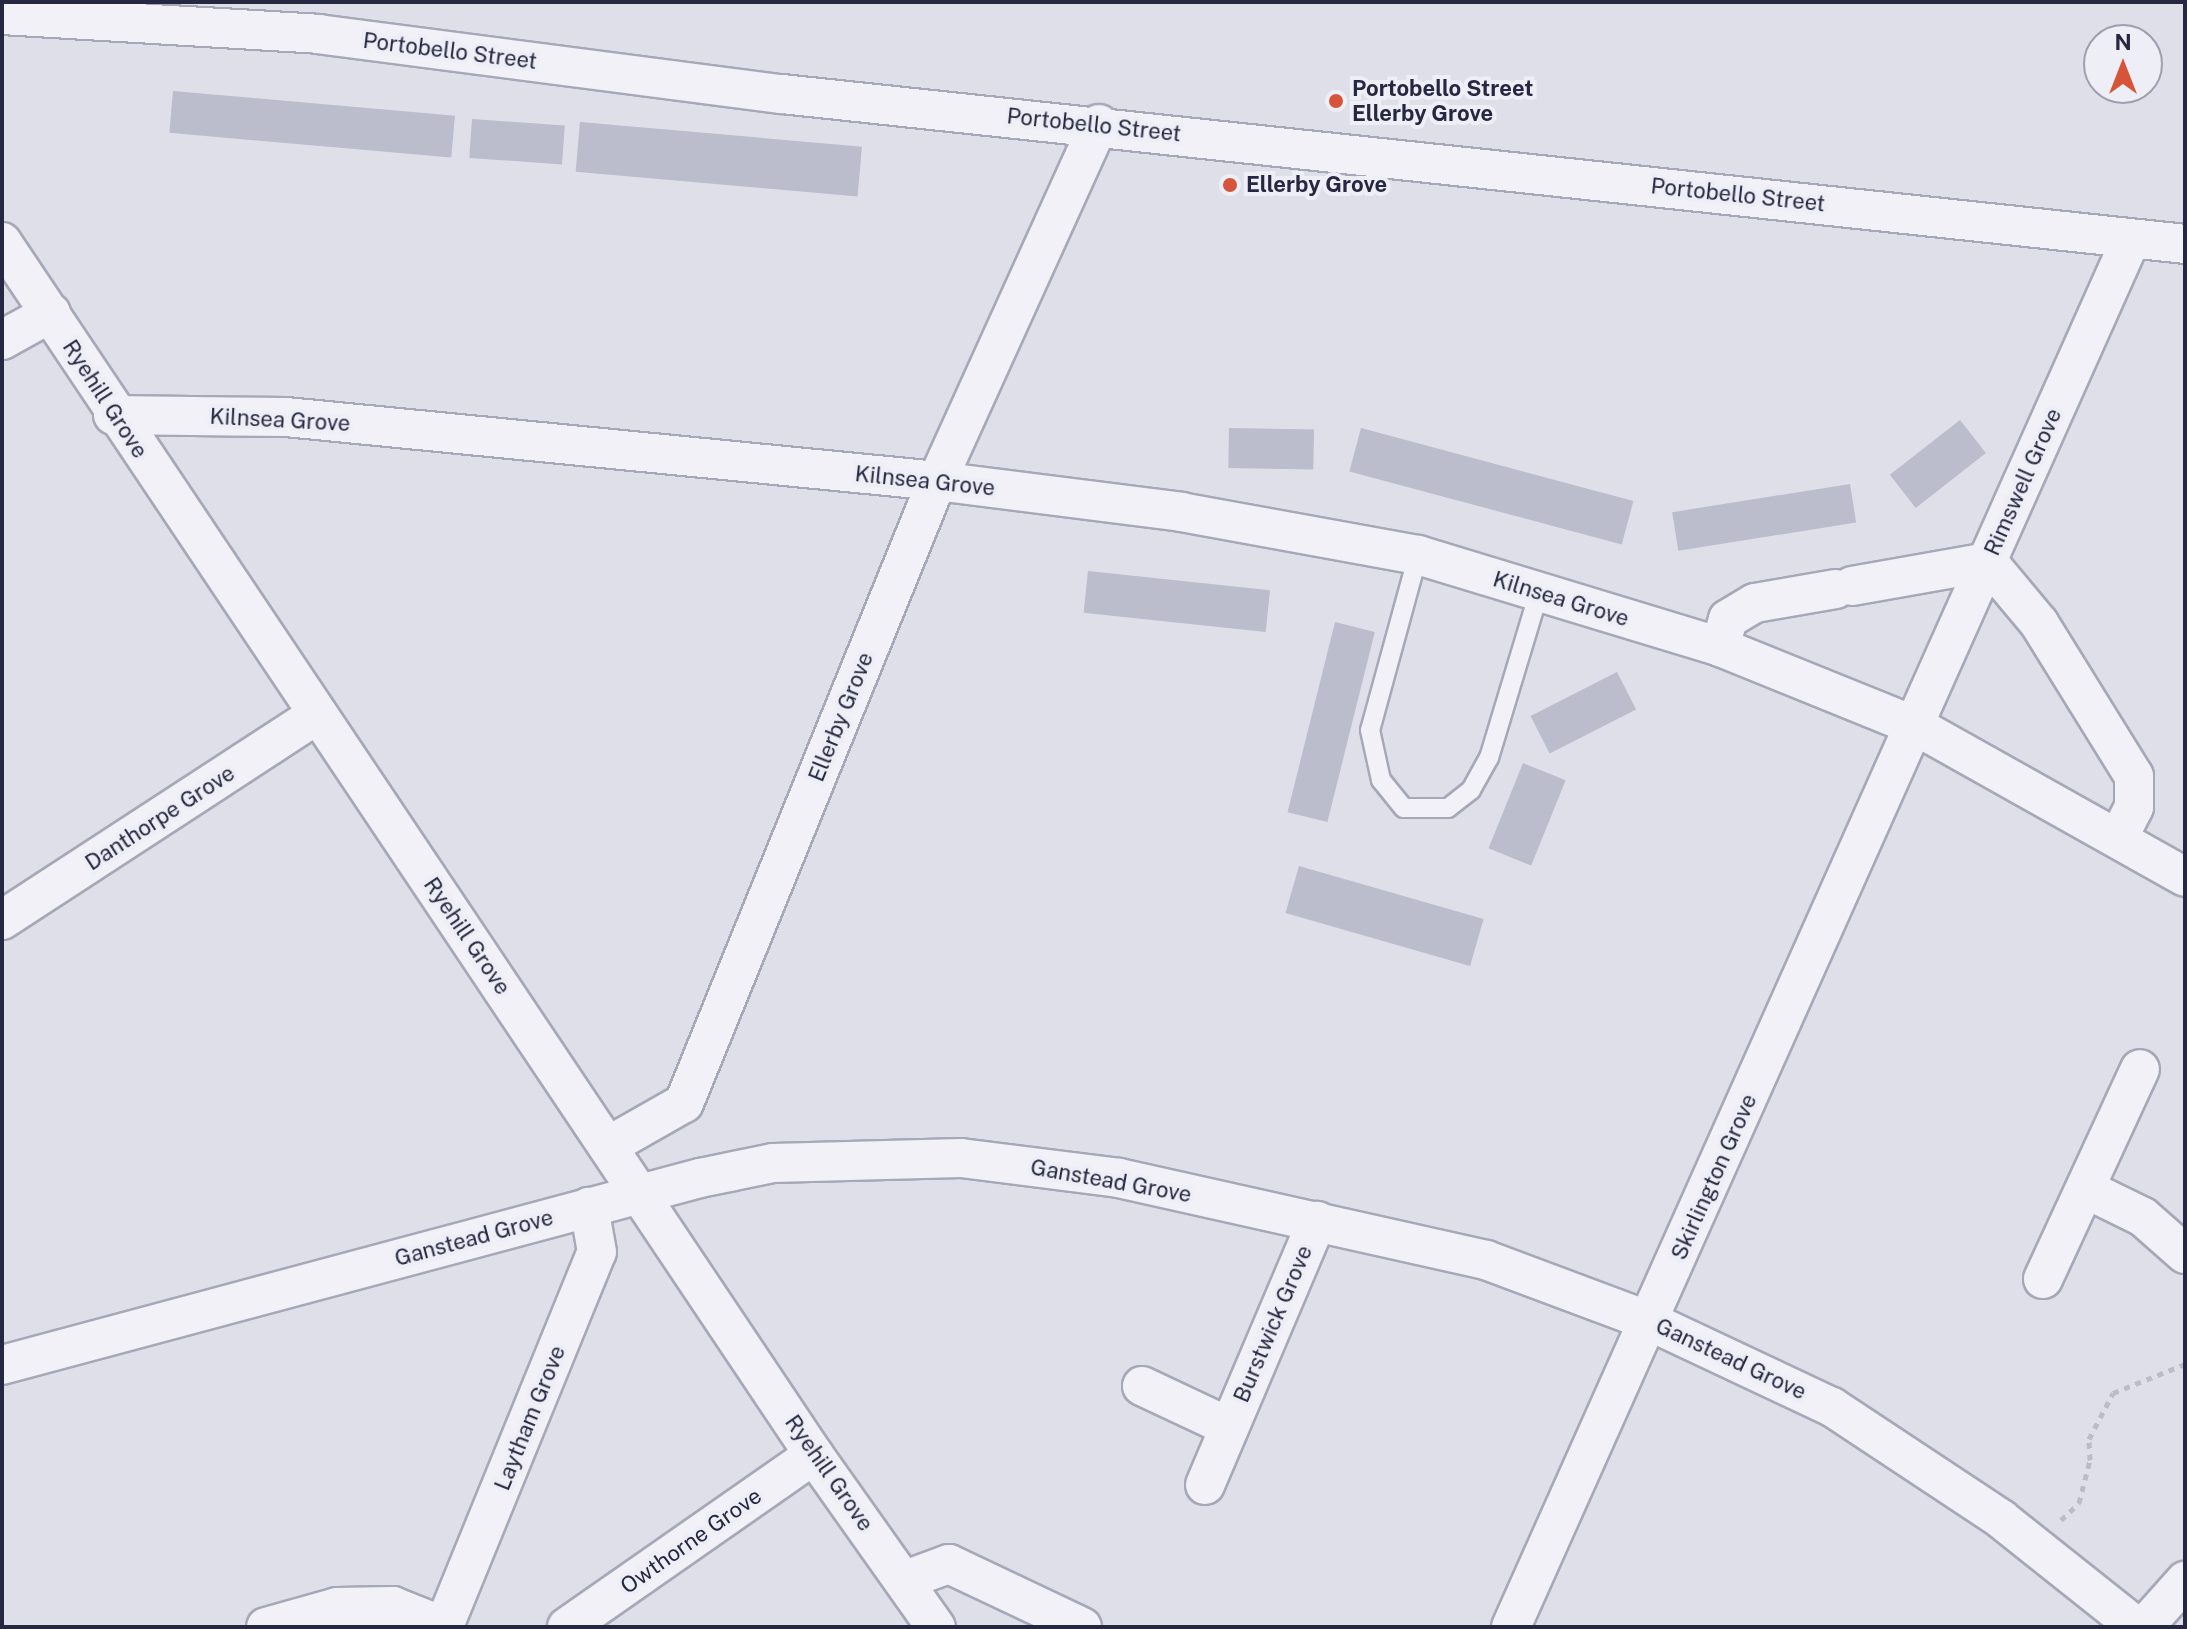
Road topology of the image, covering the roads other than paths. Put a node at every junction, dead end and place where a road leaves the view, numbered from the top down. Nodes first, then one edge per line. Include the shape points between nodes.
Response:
1 (2, 15) edge
2 (1099, 124) junction
3 (2131, 239) junction
4 (2, 242) edge
5 (2185, 244) edge
6 (51, 313) junction
7 (2, 340) edge
8 (113, 415) junction
9 (937, 481) junction
10 (1418, 555) junction
11 (1988, 562) junction
12 (1539, 592) junction
13 (1720, 647) junction
14 (317, 715) junction
15 (1916, 726) junction
16 (2119, 837) junction
17 (2185, 877) edge
18 (2, 920) edge
19 (2140, 1069) dead end
20 (610, 1145) junction
21 (2088, 1190) junction
22 (642, 1192) junction
23 (589, 1207) junction
24 (1317, 1221) junction
25 (2185, 1254) edge
26 (2043, 1279) dead end
27 (1649, 1321) junction
28 (2, 1365) edge
29 (1142, 1386) dead end
30 (1229, 1427) junction
31 (814, 1455) junction
32 (1205, 1485) dead end
33 (905, 1580) junction
34 (2185, 1581) edge
35 (445, 1626) edge
36 (266, 1627) edge
37 (567, 1627) edge
38 (936, 1627) edge
39 (1082, 1627) edge
40 (1511, 1627) edge
41 (2137, 1627) edge
42 (2144, 1627) edge

1 - 2 street, Portobello Street via 318,34 782,94
2 - 3 street, Portobello Street
2 - 9 street, Ellerby Grove
3 - 5 street, Portobello Street
3 - 11 street, Rimswell Grove
4 - 6 street, Ryehill Grove
6 - 7 street
6 - 8 street, Ryehill Grove
8 - 9 street, Kilnsea Grove via 286,417
8 - 14 street, Ryehill Grove
9 - 10 street, Kilnsea Grove via 1181,512
9 - 20 street, Ellerby Grove via 684,1103
10 - 12 street, Kilnsea Grove
10 - 12 lane via 1370,730 1381,780 1404,808 1448,808 1471,790 1489,758
11 - 13 street via 1755,603 1728,619
11 - 15 street, Rimswell Grove
11 - 16 street via 2039,623 2134,776 2134,807
12 - 13 street, Kilnsea Grove
13 - 15 street, Kilnsea Grove
14 - 18 street, Danthorpe Grove
14 - 20 street, Ryehill Grove
15 - 16 street, Kilnsea Grove
15 - 27 street, Skirlington Grove
16 - 17 street, Kilnsea Grove
19 - 21 street
20 - 22 street, Ryehill Grove
21 - 25 street via 2143,1217
21 - 26 street
22 - 23 street, Ganstead Grove
22 - 24 street, Ganstead Grove via 773,1163 961,1158 1119,1178
22 - 31 street, Ryehill Grove
23 - 28 street, Ganstead Grove
23 - 35 street, Laytham Grove via 597,1252
24 - 27 street, Ganstead Grove via 1486,1260
24 - 30 street, Burstwick Grove
27 - 40 street, Skirlington Grove
27 - 41 street, Ganstead Grove via 1832,1407 2036,1547
29 - 30 street, Burstwick Grove
30 - 32 street, Burstwick Grove
31 - 33 street, Ryehill Grove
31 - 37 street, Owthorne Grove
33 - 38 street, Ryehill Grove
33 - 39 street via 949,1564
34 - 42 street
35 - 36 street via 393,1606 337,1607

